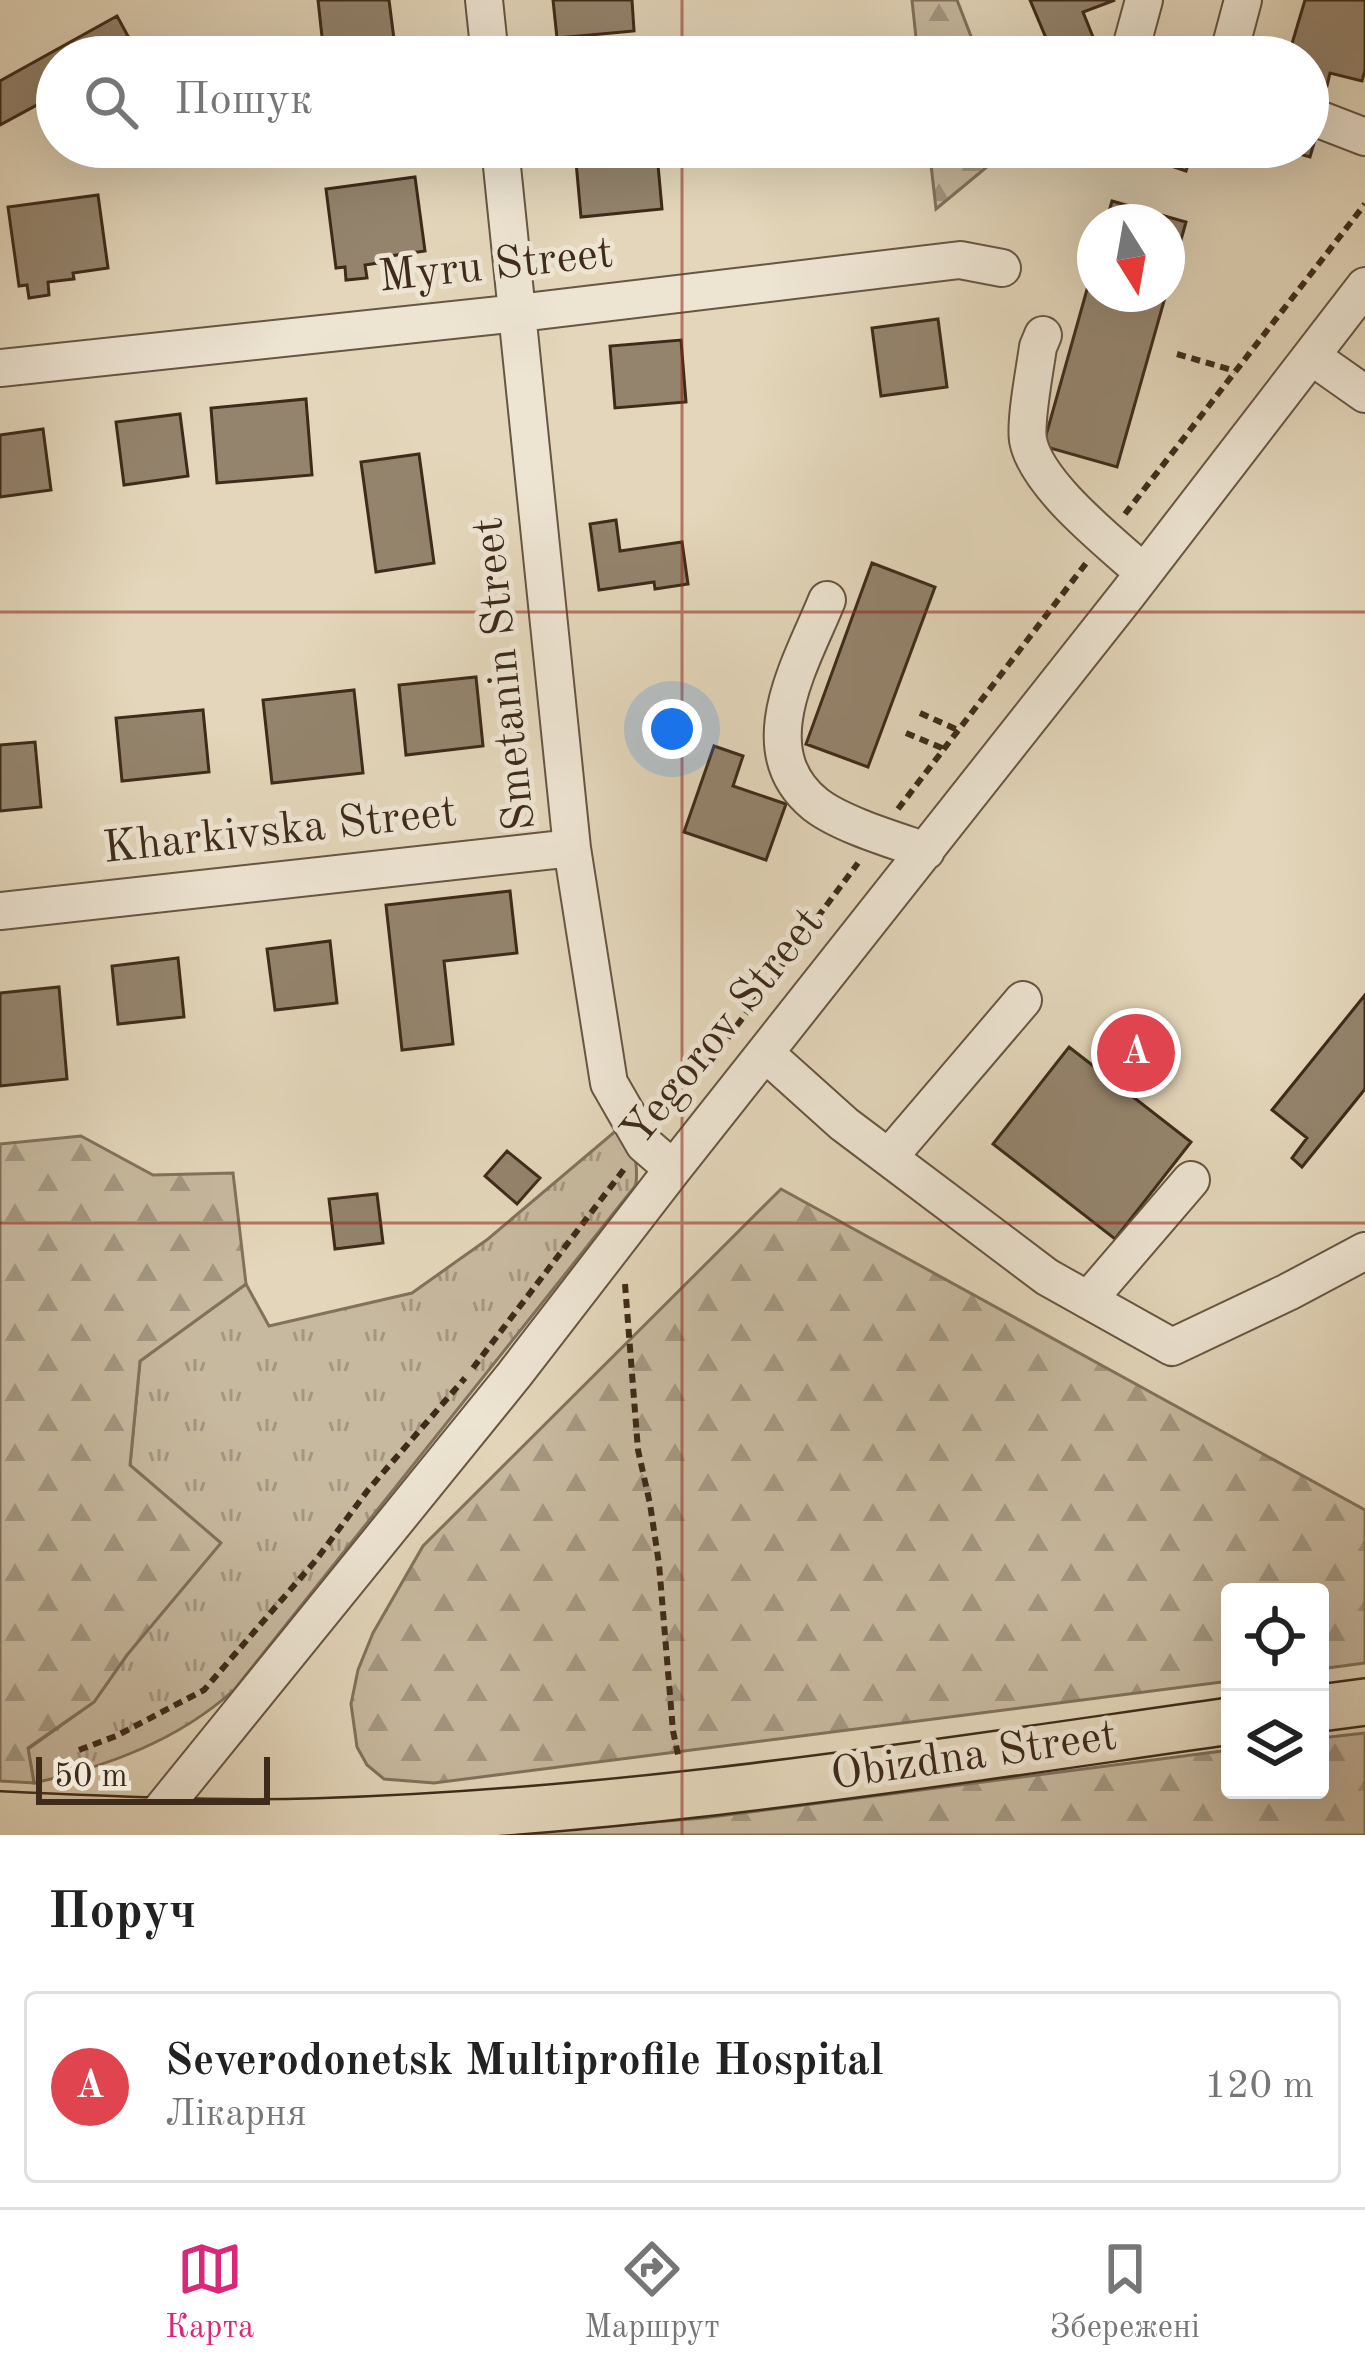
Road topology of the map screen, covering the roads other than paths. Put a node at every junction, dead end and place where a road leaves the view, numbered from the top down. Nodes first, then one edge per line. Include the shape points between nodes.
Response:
1 (484, 0) edge
2 (1144, 0) edge
3 (1243, 0) edge
4 (488, 36) edge
5 (1134, 36) edge
6 (1233, 36) edge
7 (1329, 123) edge
8 (1365, 137) edge
9 (502, 168) edge
10 (1002, 268) dead end
11 (1365, 286) edge
12 (519, 313) junction
13 (1043, 335) dead end
14 (1311, 356) junction
15 (0, 368) edge
16 (1365, 394) edge
17 (1144, 573) junction
18 (827, 600) dead end
19 (572, 848) junction
20 (926, 851) junction
21 (0, 911) edge
22 (1023, 1000) dead end
23 (766, 1054) junction
24 (889, 1157) junction
25 (673, 1169) junction
26 (1191, 1180) dead end
27 (1365, 1251) edge
28 (1088, 1300) junction
29 (1365, 1702) edge
30 (1329, 1707) edge
31 (1221, 1722) edge
32 (0, 1815) edge
33 (146, 1829) edge

1 - 4 street
2 - 5 street
3 - 6 street
7 - 8 street
9 - 12 street, Smetanin Street
10 - 12 street, Myru Street via 960,260
11 - 14 street, Yegorov Street
12 - 15 street, Myru Street
12 - 19 street, Smetanin Street
13 - 17 street via 1028,441 1048,481
14 - 16 street
14 - 17 street, Yegorov Street
17 - 20 street, Yegorov Street
18 - 20 street via 784,707 782,753 816,805
19 - 21 street, Kharkivska Street
19 - 25 street, Smetanin Street via 609,1083 644,1144
20 - 23 street, Yegorov Street
22 - 24 street
23 - 24 street
23 - 25 street, Yegorov Street
24 - 28 street
25 - 33 street, Yegorov Street
26 - 28 street
27 - 28 street via 1172,1347
29 - 30 main road
31 - 33 main road, Obizdna Street via 687,1794
32 - 33 main road, Obizdna Street

